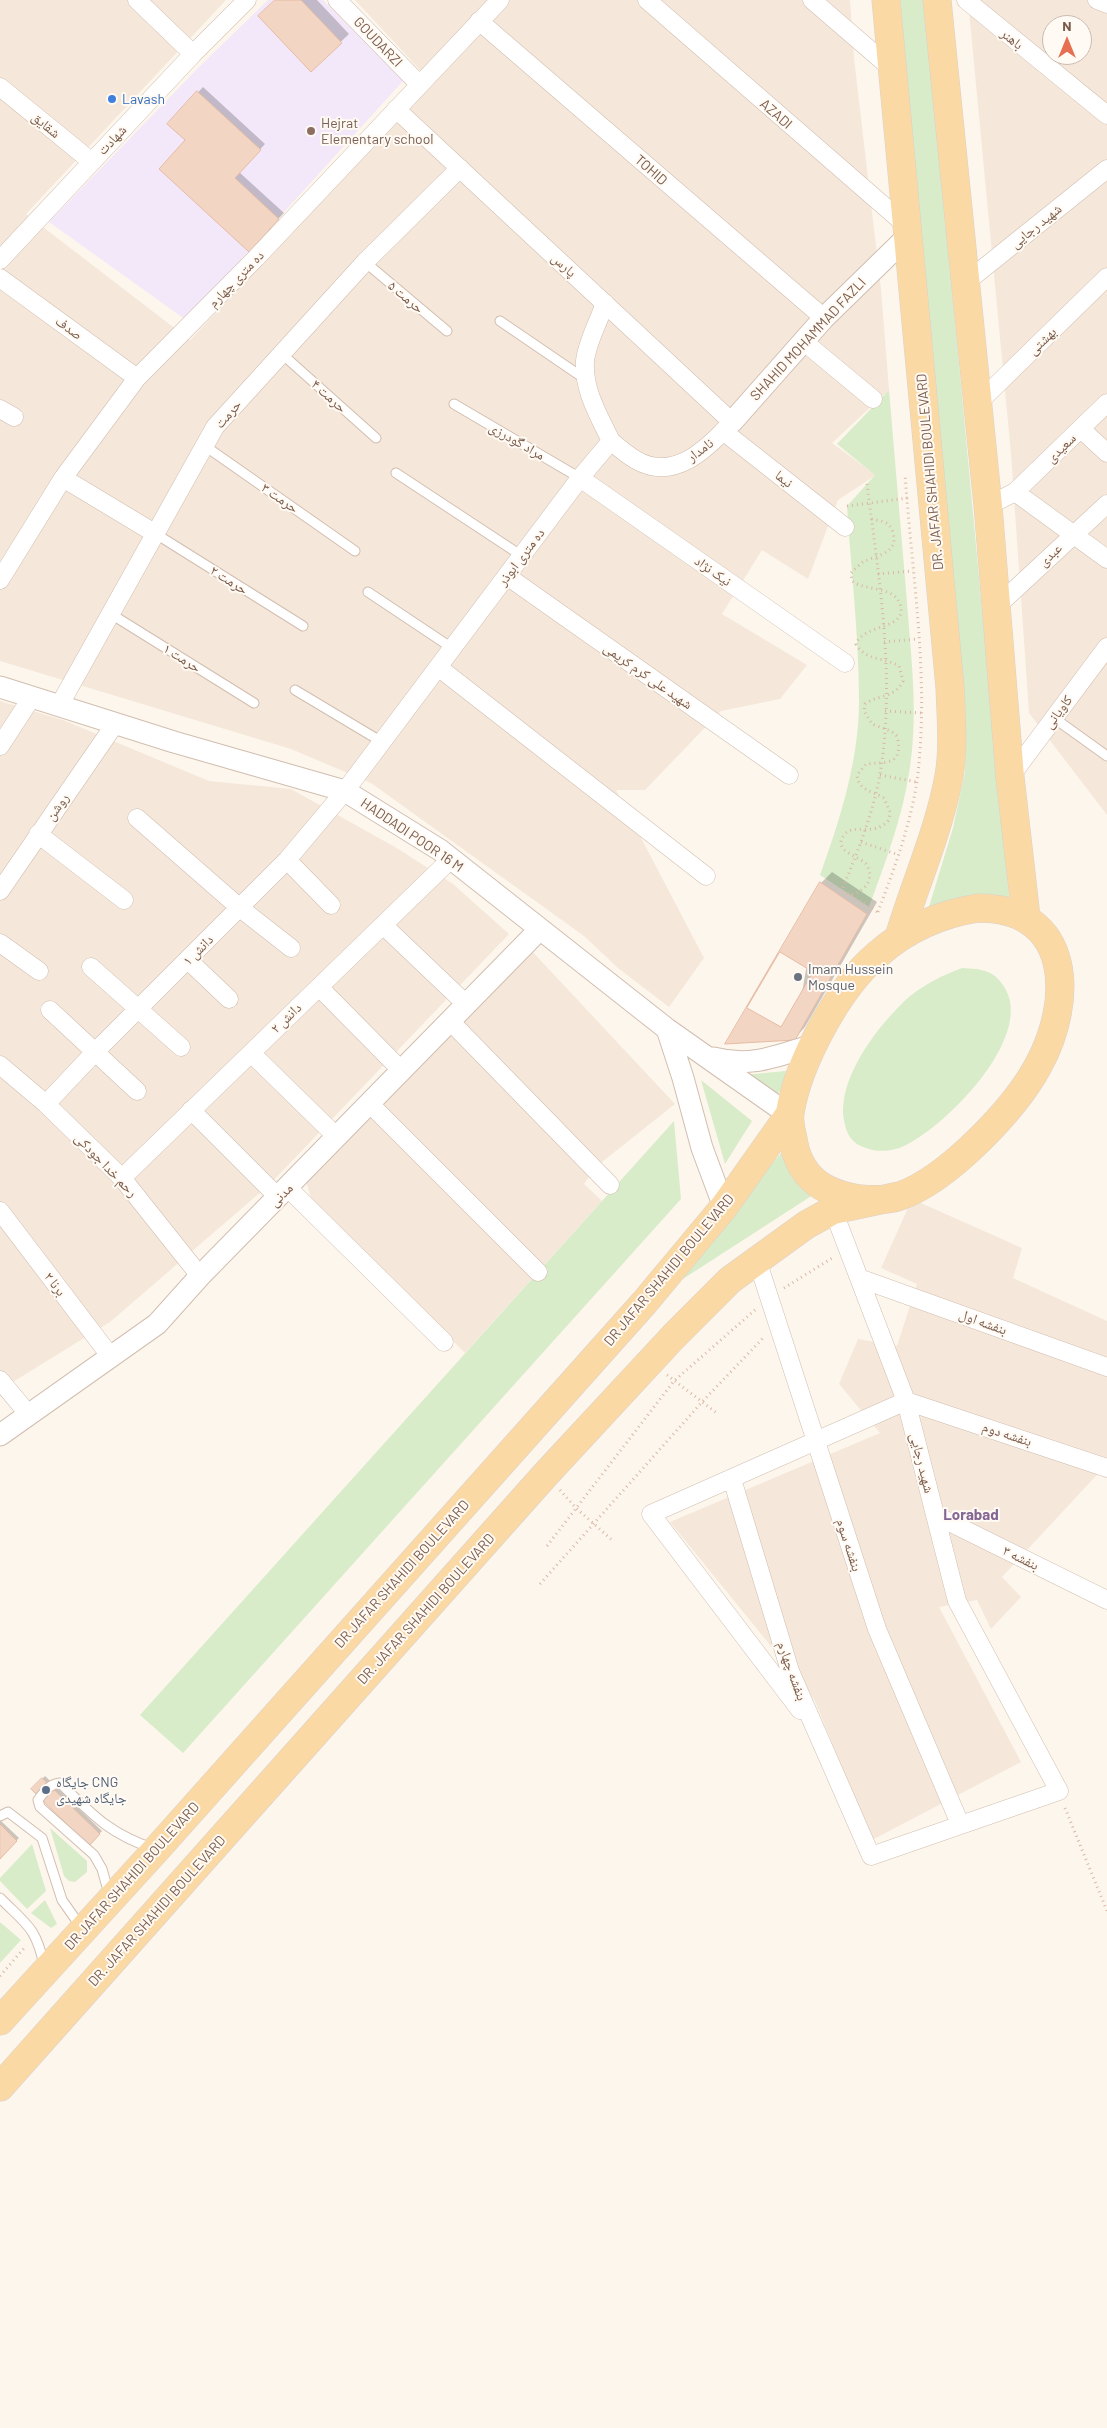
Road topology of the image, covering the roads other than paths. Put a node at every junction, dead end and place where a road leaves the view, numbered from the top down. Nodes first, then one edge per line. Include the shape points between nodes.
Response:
1 (137, 0) edge
2 (246, 0) edge
3 (337, 0) edge
4 (500, 0) edge
5 (647, 0) edge
6 (812, 0) edge
7 (886, 0) edge
8 (937, 0) edge
9 (966, 0) edge
10 (1097, 0) edge
11 (1107, 4) edge
12 (479, 22) junction
13 (193, 54) junction
14 (892, 69) junction
15 (419, 84) junction
16 (0, 88) edge
17 (396, 109) junction
18 (1107, 115) edge
19 (92, 162) junction
20 (460, 168) junction
21 (1107, 169) edge
22 (907, 231) junction
23 (0, 260) edge
24 (366, 262) junction
25 (1107, 277) edge
26 (0, 278) edge
27 (965, 283) junction
28 (605, 303) junction
29 (824, 318) junction
30 (500, 321) dead end
31 (447, 331) dead end
32 (803, 342) junction
33 (282, 354) junction
34 (137, 378) junction
35 (585, 379) junction
36 (873, 399) dead end
37 (1107, 403) edge
38 (454, 404) dead end
39 (977, 404) junction
40 (727, 427) junction
41 (1081, 429) junction
42 (376, 438) dead end
43 (611, 442) junction
44 (205, 446) junction
45 (1107, 453) edge
46 (396, 473) dead end
47 (63, 478) junction
48 (580, 478) junction
49 (1016, 492) junction
50 (1107, 504) edge
51 (988, 506) junction
52 (846, 527) dead end
53 (156, 534) junction
54 (1072, 534) junction
55 (355, 551) dead end
56 (522, 556) junction
57 (1107, 560) edge
58 (507, 576) junction
59 (0, 580) edge
60 (368, 592) dead end
61 (995, 608) junction
62 (111, 614) junction
63 (302, 626) dead end
64 (452, 648) junction
65 (1107, 648) edge
66 (846, 663) dead end
67 (438, 667) junction
68 (0, 687) edge
69 (295, 690) dead end
70 (32, 697) junction
71 (254, 703) dead end
72 (59, 706) junction
73 (1054, 718) junction
74 (115, 724) junction
75 (382, 742) junction
76 (0, 746) edge
77 (1107, 756) edge
78 (789, 775) dead end
79 (1010, 777) junction
80 (345, 791) junction
81 (137, 818) dead end
82 (38, 834) junction
83 (451, 859) junction
84 (287, 860) junction
85 (706, 876) dead end
86 (0, 891) edge
87 (124, 900) dead end
88 (331, 905) dead end
89 (240, 908) junction
90 (1026, 917) junction
91 (383, 925) junction
92 (540, 929) junction
93 (901, 931) junction
94 (0, 943) edge
95 (290, 948) dead end
96 (188, 960) junction
97 (91, 966) dead end
98 (39, 971) dead end
99 (319, 987) junction
100 (229, 999) dead end
101 (466, 1004) junction
102 (50, 1010) dead end
103 (138, 1010) junction
104 (450, 1021) junction
105 (667, 1030) junction
106 (812, 1045) junction
107 (181, 1047) dead end
108 (95, 1052) junction
109 (251, 1053) junction
110 (703, 1056) junction
111 (0, 1065) edge
112 (402, 1071) junction
113 (137, 1091) dead end
114 (46, 1104) junction
115 (370, 1104) junction
116 (191, 1110) junction
117 (789, 1115) junction
118 (337, 1137) junction
119 (122, 1178) junction
120 (610, 1185) dead end
121 (283, 1192) junction
122 (899, 1196) junction
123 (724, 1207) junction
124 (833, 1210) junction
125 (0, 1211) edge
126 (757, 1260) junction
127 (538, 1272) dead end
128 (200, 1276) junction
129 (859, 1278) junction
130 (444, 1342) dead end
131 (111, 1357) junction
132 (1107, 1367) edge
133 (0, 1380) edge
134 (906, 1400) junction
135 (29, 1415) junction
136 (0, 1435) edge
137 (816, 1442) junction
138 (1107, 1468) edge
139 (732, 1479) junction
140 (935, 1515) junction
141 (1107, 1600) edge
142 (818, 1736) junction
143 (0, 1816) edge
144 (960, 1824) junction
145 (156, 1850) junction
146 (0, 1898) edge
147 (110, 1900) junction
148 (83, 1929) junction
149 (45, 1971) junction
150 (0, 2021) edge
151 (0, 2087) edge

1 - 13 street
2 - 13 street, شهادت
3 - 15 street, GOUDARZI
4 - 12 street, ده متری چهارم
5 - 22 street, AZADI
6 - 14 street
7 - 14 main road, DR. JAFAR SHAHIDI BOULEVARD
8 - 27 main road
9 - 18 street, باهنر
10 - 11 street
12 - 15 street, ده متری چهارم
12 - 29 street, TOHID
13 - 19 street, شهادت
14 - 22 main road, DR. JAFAR SHAHIDI BOULEVARD
15 - 17 street, ده متری چهارم
16 - 19 street, شقایق
17 - 20 street, پارس
17 - 34 street, ده متری چهارم
19 - 23 street, شهادت
20 - 24 street, حرمت
20 - 28 street, پارس
21 - 27 street, شهید رجایی
22 - 29 street, SHAHID MOHAMMAD FAZLI
22 - 93 main road, DR. JAFAR SHAHIDI BOULEVARD via 919,496 950,688 952,738 949,775 942,804
24 - 31 lane, حرمت ۵
24 - 33 street, حرمت
25 - 39 street, بهشتی
26 - 34 street, صدف
27 - 39 main road
28 - 35 street via 586,360
28 - 40 street, پارس
29 - 32 street, SHAHID MOHAMMAD FAZLI
30 - 35 lane
32 - 36 street
32 - 40 street, SHAHID MOHAMMAD FAZLI
33 - 42 lane, حرمت ۴
33 - 44 street, حرمت via 215,427
34 - 47 street, ده متری چهارم
35 - 43 street via 590,398
37 - 41 street, سعیدی
38 - 48 lane, مراد گودرزی
39 - 51 main road
40 - 43 street, نامدار via 690,460 665,469 637,461
40 - 52 street, نیما
41 - 45 street
41 - 49 street, سعیدی
43 - 48 street, ده متری ابوذر
44 - 53 street, حرمت
44 - 55 lane, حرمت ۳
46 - 56 lane
47 - 53 street
47 - 59 street, ده متری چهارم
48 - 56 street, ده متری ابوذر
48 - 66 street, نیک نژاد
49 - 51 street, سعیدی
49 - 54 street
50 - 54 street, عبدی
51 - 61 main road
53 - 62 street, حرمت
53 - 63 lane, حرمت ۲
54 - 57 street
54 - 61 street, عبدی
56 - 58 street, ده متری ابوذر
58 - 64 street, ده متری ابوذر
58 - 78 street, شهید علی کرم کریمی
60 - 64 lane
61 - 79 main road
62 - 71 lane, حرمت ۱
62 - 72 street, حرمت
64 - 67 street, ده متری ابوذر
65 - 73 street, کاویانی
67 - 75 street, ده متری ابوذر
67 - 85 street
68 - 70 street, HADDADI POOR 16 M
69 - 75 lane
70 - 72 street, HADDADI POOR 16 M
70 - 76 street
72 - 74 street, HADDADI POOR 16 M
73 - 77 lane
73 - 79 street, کاویانی
74 - 80 street, HADDADI POOR 16 M
74 - 82 street, روشن
75 - 80 street, ده متری ابوذر
79 - 90 main road
80 - 83 street, HADDADI POOR 16 M
80 - 84 street, دانش ۱
81 - 89 street
82 - 86 street, روشن
82 - 87 street
83 - 91 street, دانش ۲
83 - 92 street, HADDADI POOR 16 M
84 - 88 street
84 - 89 street, دانش ۱
89 - 95 street
89 - 96 street, دانش ۱
90 - 93 main road via 998,908 954,912
90 - 122 main road via 1046,935 1056,957 1059,976 1059,1007 1042,1059 1019,1096 973,1145 950,1165
91 - 99 street, دانش ۲
91 - 101 street
92 - 101 street, مدنی
92 - 105 street, HADDADI POOR 16 M
93 - 106 main road via 855,979
94 - 98 street
96 - 100 street
96 - 103 street, دانش ۱
97 - 103 street
99 - 109 street, دانش ۲
99 - 112 street
101 - 104 street, مدنی
102 - 108 street
103 - 107 street
103 - 108 street, دانش ۱
104 - 112 street, مدنی
104 - 120 street
105 - 110 street, HADDADI POOR 16 M
105 - 123 street via 702,1148
106 - 110 street via 756,1062 734,1063
106 - 117 main road
108 - 113 street
108 - 114 street, دانش ۱
109 - 116 street, دانش ۲
109 - 118 street
110 - 117 street, HADDADI POOR 16 M
111 - 114 street, رحم خدا جودکی
112 - 115 street, مدنی
114 - 119 street, رحم خدا جودکی
115 - 118 street, مدنی
115 - 127 street
116 - 119 street, دانش ۲
116 - 121 street
117 - 122 main road via 795,1154 812,1180 843,1196 868,1200
117 - 123 main road, DR JAFAR SHAHIDI BOULEVARD
118 - 121 street, مدنی
119 - 128 street, رحم خدا جودکی
121 - 128 street, مدنی
121 - 130 street
122 - 124 main road, DR. JAFAR SHAHIDI BOULEVARD
123 - 145 main road, DR JAFAR SHAHIDI BOULEVARD via 644,1303
124 - 126 main road, DR. JAFAR SHAHIDI BOULEVARD
124 - 129 street, شهید رجایی
125 - 131 street, برنا ۲
126 - 137 street, بنفشه سوم
126 - 151 main road, DR. JAFAR SHAHIDI BOULEVARD via 730,1280 546,1474
128 - 131 street, مدنی via 158,1324
129 - 132 street, بنفشه اول
129 - 134 street, شهید رجایی
131 - 135 street, مدنی
133 - 135 street
134 - 137 street
134 - 138 street, بنفشه دوم
134 - 140 street, شهید رجایی
135 - 136 street, مدنی
137 - 139 street
137 - 144 street, بنفشه سوم via 877,1628
139 - 142 street, بنفشه چهارم via 790,1671
139 - 142 street via 651,1514
140 - 141 street, بنفشه ۳
140 - 144 street, شهید رجایی via 957,1601 1059,1791
142 - 144 street, بنفشه چهارم via 872,1856
143 - 148 lane via 8,1812 42,1838 62,1900
145 - 147 main road, DR JAFAR SHAHIDI BOULEVARD
145 - 147 lane via 113,1831 60,1783 43,1793 38,1800 40,1807 94,1855 102,1869
146 - 149 lane via 34,1931
147 - 148 main road, DR JAFAR SHAHIDI BOULEVARD
148 - 149 main road, DR JAFAR SHAHIDI BOULEVARD
149 - 150 main road, DR JAFAR SHAHIDI BOULEVARD

